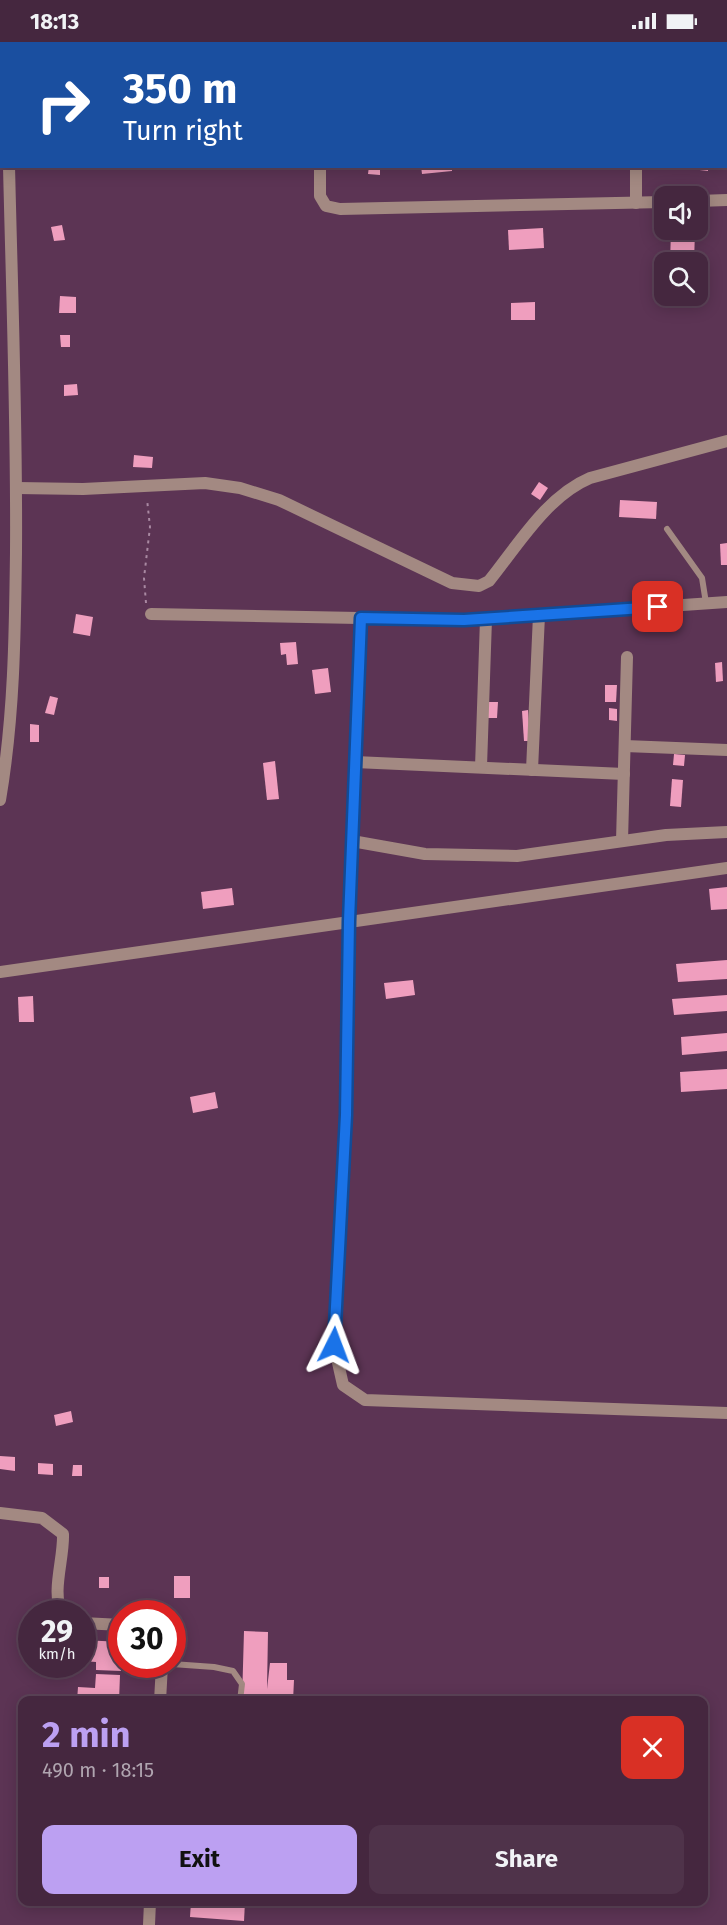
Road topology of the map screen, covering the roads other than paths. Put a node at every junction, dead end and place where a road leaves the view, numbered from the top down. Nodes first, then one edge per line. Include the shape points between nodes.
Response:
1 (9, 168) edge
2 (320, 168) edge
3 (636, 168) edge
4 (727, 200) edge
5 (708, 201) edge
6 (654, 202) edge
7 (636, 203) junction
8 (727, 441) edge
9 (17, 488) junction
10 (668, 529) dead end
11 (727, 602) edge
12 (706, 603) junction
13 (151, 614) road end
14 (539, 615) junction
15 (361, 618) junction
16 (486, 619) junction
17 (627, 657) dead end
18 (625, 746) junction
19 (727, 750) edge
20 (355, 762) junction
21 (481, 767) junction
22 (532, 770) junction
23 (624, 774) junction
24 (0, 800) edge
25 (727, 832) edge
26 (352, 841) junction
27 (622, 841) junction
28 (727, 868) edge
29 (349, 921) junction
30 (0, 972) edge
31 (727, 1413) edge
32 (0, 1513) edge
33 (57, 1600) edge
34 (186, 1665) edge
35 (161, 1678) edge
36 (160, 1696) edge
37 (241, 1696) edge
38 (150, 1906) edge
39 (149, 1925) edge

1 - 9 street
2 - 7 street via 320,196 326,206 340,209
3 - 7 street
4 - 5 street
6 - 7 street
8 - 9 street via 570,486 489,581 479,586 452,583 279,500 240,488 205,483
9 - 24 street via 15,647 9,751
10 - 12 lane via 702,578
11 - 12 street
12 - 14 street
13 - 15 street
14 - 16 street
14 - 22 street
15 - 16 street
15 - 20 street
16 - 21 street
17 - 18 street
18 - 19 street
18 - 23 street
20 - 21 street
20 - 26 street
21 - 22 street
22 - 23 street
23 - 27 street
25 - 27 street
26 - 27 street via 425,854 517,856
26 - 29 street
28 - 29 street
29 - 30 street
29 - 31 street via 346,1115 334,1345 343,1385 365,1400
32 - 33 street via 42,1518 63,1534
34 - 37 lane via 232,1671 242,1684
35 - 36 street
38 - 39 street

